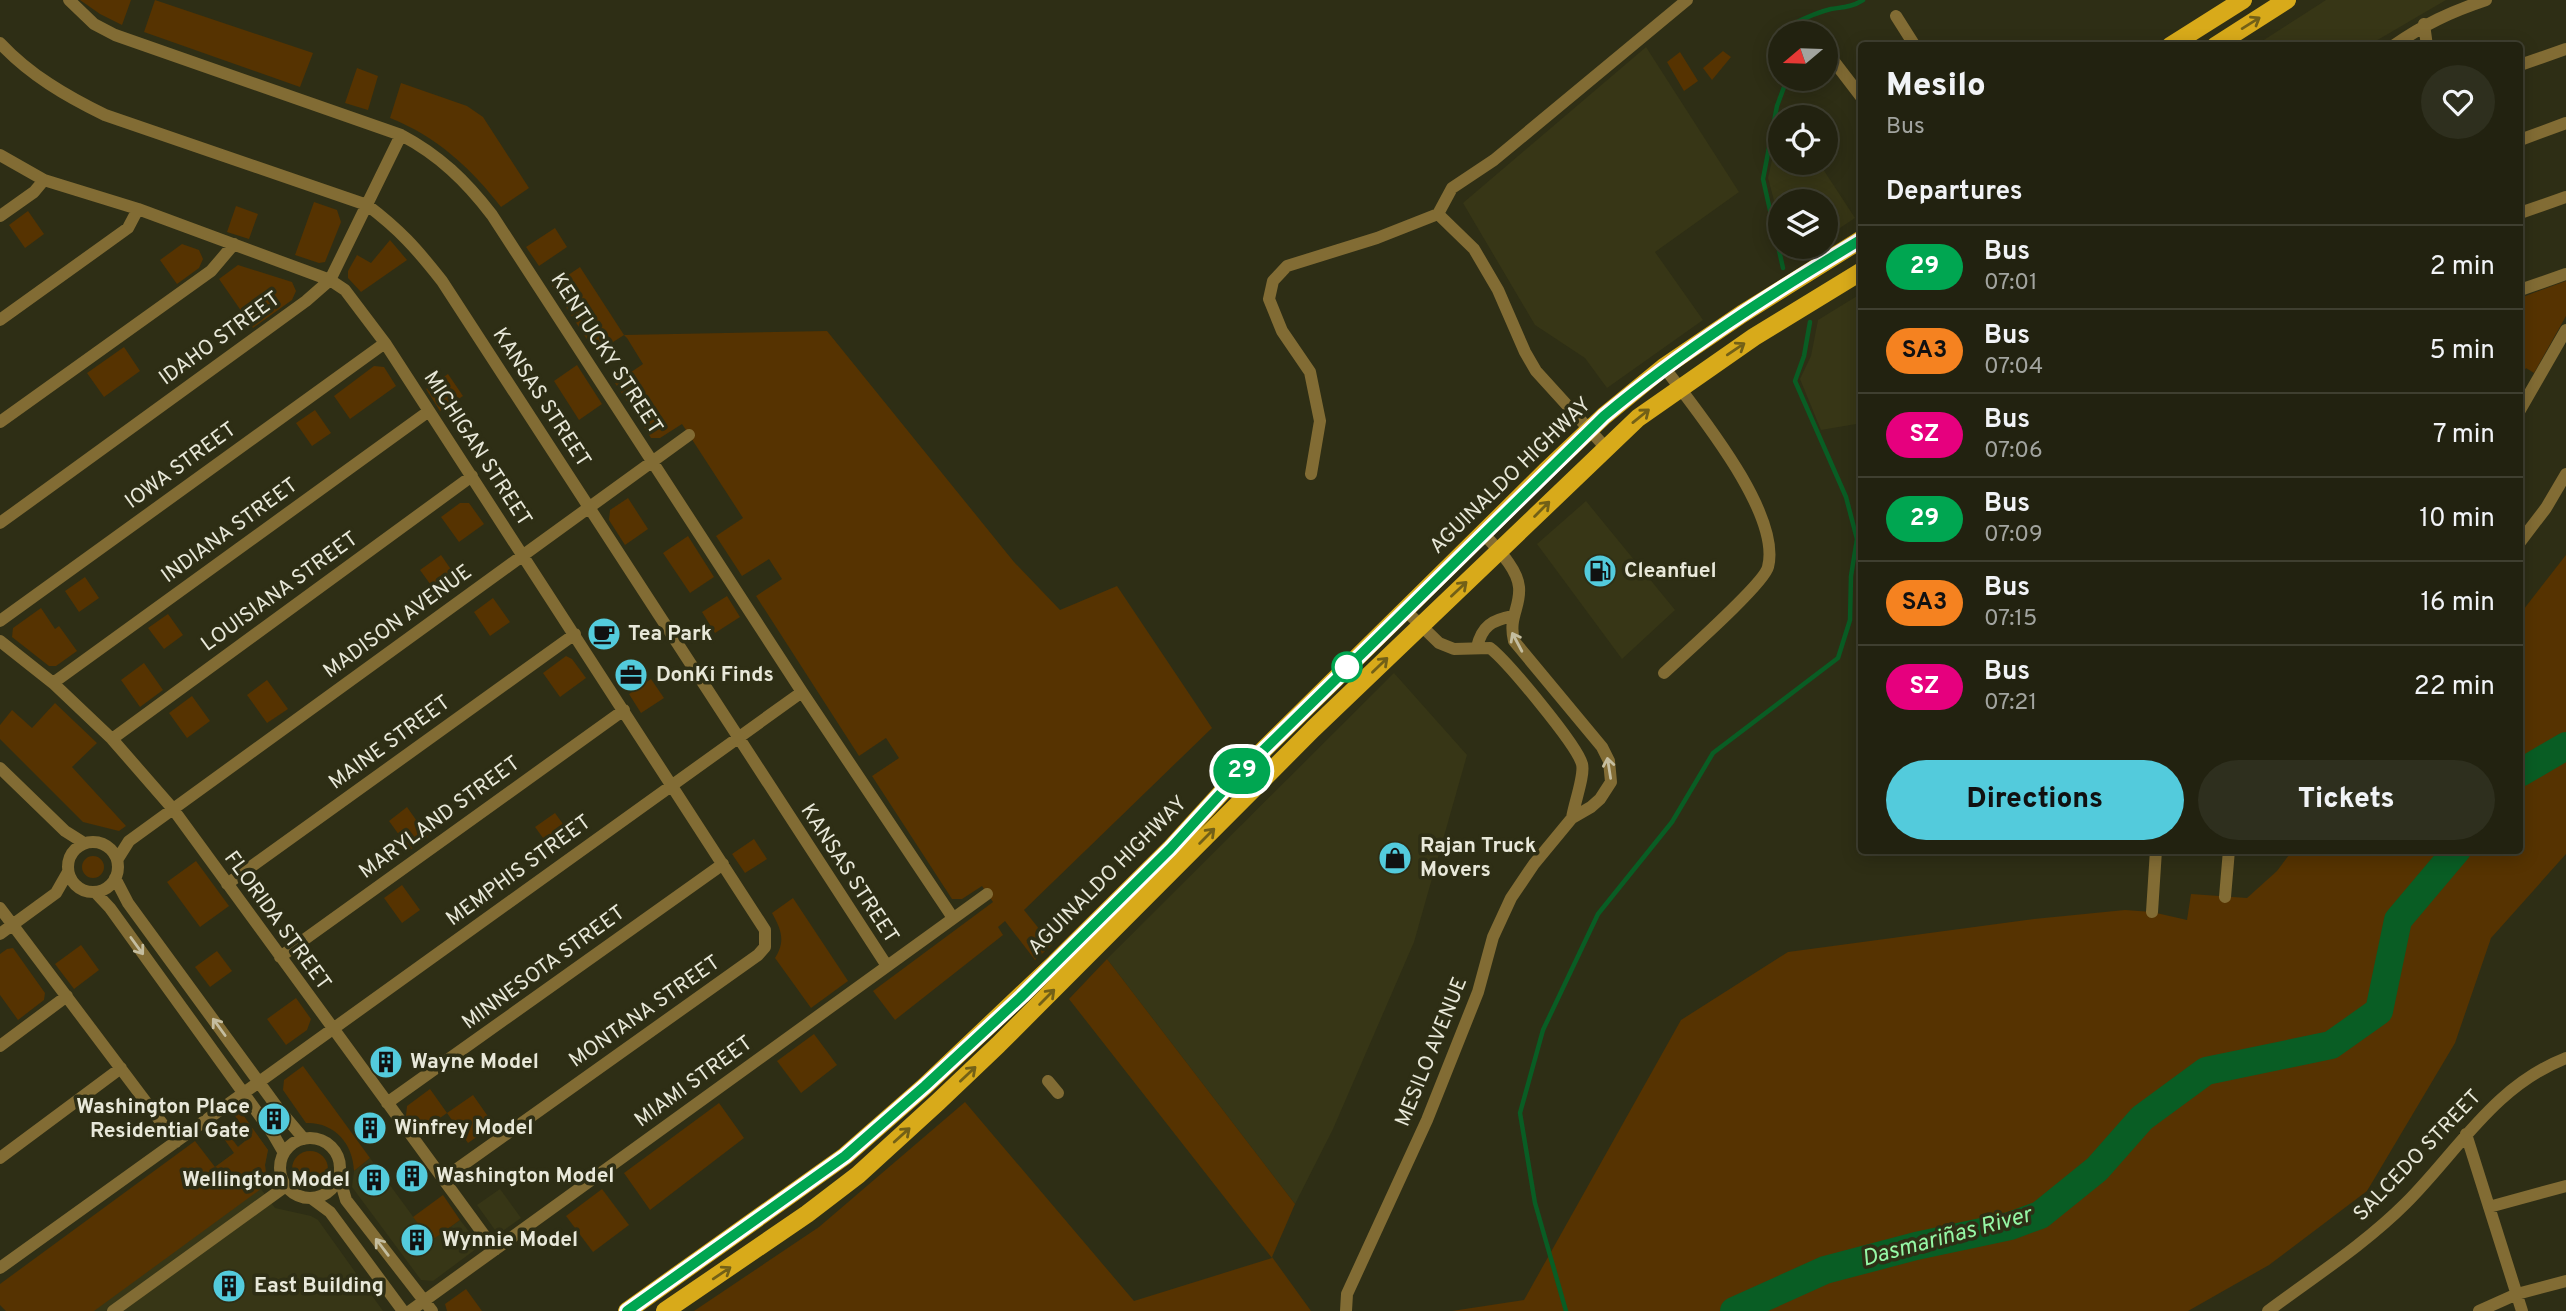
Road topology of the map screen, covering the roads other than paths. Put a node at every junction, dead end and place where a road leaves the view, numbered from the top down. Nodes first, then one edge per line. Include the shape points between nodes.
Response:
1 (69, 0) edge
2 (1687, 0) edge
3 (2243, 0) edge
4 (2287, 0) edge
5 (2486, 0) edge
6 (1896, 16) dead end
7 (2424, 24) junction
8 (1912, 42) edge
9 (2180, 42) edge
10 (2221, 42) edge
11 (2399, 42) edge
12 (2426, 42) edge
13 (0, 43) edge
14 (2566, 49) edge
15 (2523, 64) edge
16 (1838, 67) edge
17 (1858, 93) edge
18 (2566, 123) edge
19 (401, 135) junction
20 (2523, 139) edge
21 (0, 155) edge
22 (44, 180) junction
23 (2566, 197) edge
24 (367, 205) junction
25 (138, 209) junction
26 (2523, 212) edge
27 (1438, 214) junction
28 (0, 216) edge
29 (1858, 242) edge
30 (233, 244) junction
31 (1858, 273) edge
32 (2566, 274) edge
33 (330, 280) junction
34 (2523, 289) edge
35 (0, 320) edge
36 (2566, 330) edge
37 (385, 343) junction
38 (1664, 367) junction
39 (1679, 388) junction
40 (2523, 405) edge
41 (429, 411) junction
42 (0, 422) edge
43 (1590, 430) junction
44 (689, 435) dead end
45 (1606, 448) junction
46 (653, 461) junction
47 (1311, 474) dead end
48 (2566, 474) edge
49 (472, 476) junction
50 (589, 508) junction
51 (0, 523) edge
52 (1483, 533) junction
53 (2523, 538) edge
54 (1499, 552) junction
55 (524, 555) junction
56 (1405, 610) junction
57 (1513, 616) junction
58 (0, 621) edge
59 (1420, 626) junction
60 (575, 635) junction
61 (0, 641) edge
62 (1477, 647) junction
63 (1532, 666) junction
64 (1664, 673) dead end
65 (1517, 677) junction
66 (53, 683) junction
67 (802, 692) junction
68 (624, 710) junction
69 (738, 738) junction
70 (112, 739) junction
71 (0, 768) edge
72 (672, 785) junction
73 (173, 809) junction
74 (1572, 818) junction
75 (65, 831) junction
76 (129, 841) junction
77 (84, 843) junction
78 (107, 846) junction
79 (72, 853) junction
80 (2156, 854) edge
81 (2229, 854) edge
82 (117, 859) junction
83 (723, 863) junction
84 (68, 872) junction
85 (115, 878) junction
86 (227, 884) junction
87 (79, 888) junction
88 (95, 892) junction
89 (56, 893) junction
90 (987, 894) dead end
91 (2225, 897) dead end
92 (0, 908) edge
93 (2152, 912) dead end
94 (953, 918) junction
95 (13, 924) junction
96 (0, 934) edge
97 (765, 947) joint
98 (280, 957) junction
99 (887, 966) junction
100 (67, 996) junction
101 (985, 1028) junction
102 (331, 1029) junction
103 (998, 1045) junction
104 (0, 1046) edge
105 (2566, 1058) edge
106 (121, 1068) junction
107 (1048, 1081) dead end
108 (259, 1082) junction
109 (244, 1093) junction
110 (1058, 1093) dead end
111 (387, 1103) junction
112 (2466, 1134) junction
113 (304, 1139) junction
114 (176, 1142) junction
115 (284, 1153) junction
116 (0, 1158) edge
117 (339, 1176) junction
118 (443, 1179) junction
119 (286, 1186) junction
120 (2566, 1186) edge
121 (311, 1198) junction
122 (2489, 1207) junction
123 (495, 1250) junction
124 (0, 1268) edge
125 (2566, 1281) edge
126 (2517, 1294) junction
127 (428, 1308) edge
128 (113, 1311) edge
129 (403, 1311) edge
130 (410, 1311) edge
131 (627, 1311) edge
132 (665, 1311) edge
133 (1346, 1311) edge
134 (2268, 1311) edge
135 (2479, 1311) edge
136 (2522, 1311) edge

1 - 19 street, KENTUCKY STREET via 94,24 115,35
2 - 27 street via 1494,160 1452,188
3 - 9 main road
10 -> 4 main road
5 - 7 street
6 - 8 street
7 - 11 street
7 - 12 street
13 - 24 street, KANSAS STREET via 50,85 105,115
14 - 15 street
16 - 17 street
18 - 20 street
19 - 24 street, IDAHO STREET
19 - 46 street, KENTUCKY STREET via 440,159 475,193
21 - 22 street, MICHIGAN STREET
22 - 25 street, MICHIGAN STREET
22 - 28 street
23 - 26 street
24 - 33 street, IDAHO STREET
24 - 50 street, KANSAS STREET via 417,248 442,281
25 - 30 street, MICHIGAN STREET
25 - 35 street via 128,228
27 - 43 street via 1474,249 1536,372
27 - 47 street via 1287,267 1273,281 1269,299 1282,331 1310,372 1320,421
29 - 38 main road, AGUINALDO HIGHWAY
30 - 33 street, MICHIGAN STREET
30 - 42 street via 211,271
39 -> 31 main road, AGUINALDO HIGHWAY
32 - 34 street
33 - 37 street, MICHIGAN STREET via 352,298
33 - 51 street, IDAHO STREET
36 - 40 street
37 - 41 street, MICHIGAN STREET
37 - 58 street, IOWA STREET
38 - 39 street
38 - 43 main road, AGUINALDO HIGHWAY
45 -> 39 main road, AGUINALDO HIGHWAY
39 - 64 street via 1719,440 1763,520 1768,568
41 - 49 street, MICHIGAN STREET
41 - 66 street, INDIANA STREET
43 - 45 street
43 - 52 main road, AGUINALDO HIGHWAY
44 - 46 street, MADISON AVENUE
54 -> 45 main road, AGUINALDO HIGHWAY
46 - 50 street, MADISON AVENUE
46 - 67 street, KENTUCKY STREET
48 - 53 street
49 - 55 street, MICHIGAN STREET
49 - 70 street, LOUISIANA STREET
50 - 55 street, MADISON AVENUE
50 - 69 street, KANSAS STREET
52 - 54 street, MESILO AVENUE
52 - 56 main road, AGUINALDO HIGHWAY
54 - 57 street, MESILO AVENUE via 1513,569 1519,587
59 -> 54 main road, AGUINALDO HIGHWAY
55 - 60 street, MICHIGAN STREET
55 - 73 street, MADISON AVENUE
56 - 59 street, MESILO AVENUE
56 - 101 main road, AGUINALDO HIGHWAY via 1160,859
57 - 62 street via 1486,625
63 -> 57 street, MESILO AVENUE via 1514,641
59 - 62 street, MESILO AVENUE via 1454,649
103 -> 59 main road, AGUINALDO HIGHWAY
60 - 68 street, MICHIGAN STREET
60 - 86 street, MAINE STREET
61 - 66 street, FLORIDA STREET
62 - 65 street, MESILO AVENUE via 1497,653
63 - 65 street
74 -> 63 street, MESILO AVENUE via 1600,799 1611,782 1609,761
65 - 74 street, MESILO AVENUE via 1582,765
66 - 70 street, FLORIDA STREET
67 - 69 street, MEMPHIS STREET
67 - 94 street, KENTUCKY STREET
68 - 72 street, MICHIGAN STREET
68 - 98 street, MARYLAND STREET
69 - 72 street, MEMPHIS STREET
69 - 99 street, KANSAS STREET
70 - 73 street, FLORIDA STREET
71 - 75 street
72 - 83 street, MICHIGAN STREET
72 - 102 street, MEMPHIS STREET
73 - 76 street, MADISON AVENUE
73 - 86 street, FLORIDA STREET
74 - 133 street, MESILO AVENUE via 1511,898 1493,937 1478,992 1427,1119 1347,1294
75 - 77 street
75 - 79 street
76 - 78 street, MADISON AVENUE
76 - 82 street, MADISON AVENUE
77 - 78 street
77 - 79 street
78 - 82 street
79 - 84 street
80 - 93 street
81 - 91 street
82 - 85 street
83 - 97 street, MICHIGAN STREET via 765,930
83 - 111 street, MINNESOTA STREET
84 - 87 street
84 - 89 street
85 - 88 street
108 -> 85 street
86 - 98 street, FLORIDA STREET
87 - 88 street
87 - 89 street
88 -> 109 street
89 - 95 street
90 - 94 street, MIAMI STREET
92 - 95 street
94 - 99 street, MIAMI STREET
95 - 96 street
95 - 100 street
97 - 118 street, MONTANA STREET
98 - 102 street, FLORIDA STREET
99 - 123 street, MIAMI STREET
100 - 104 street
100 - 106 street
101 - 103 main road
101 - 131 main road, AGUINALDO HIGHWAY via 845,1156
102 - 108 street, MEMPHIS STREET
102 - 111 street, FLORIDA STREET
132 -> 103 main road, AGUINALDO HIGHWAY via 858,1175
105 - 112 street, SALCEDO STREET via 2525,1079
106 - 114 street
106 - 116 street
107 - 110 street
108 - 109 street, MEMPHIS STREET
108 - 113 street
109 - 114 street, MEMPHIS STREET
109 - 115 street
111 - 118 street, FLORIDA STREET
112 - 122 street
112 - 134 street, SALCEDO STREET via 2408,1201 2374,1232
113 - 115 street
113 - 117 street via 324,1141 332,1147
114 - 124 street, MEMPHIS STREET
115 - 119 street via 280,1170
117 - 121 street via 329,1191
127 -> 117 street via 346,1200
118 - 123 street, FLORIDA STREET
119 - 121 street
119 - 128 street
120 - 122 street
121 - 129 street via 330,1212
122 - 126 street
123 - 127 street, MIAMI STREET
125 - 126 street
126 - 135 street
126 - 136 street
127 - 130 street, MIAMI STREET

